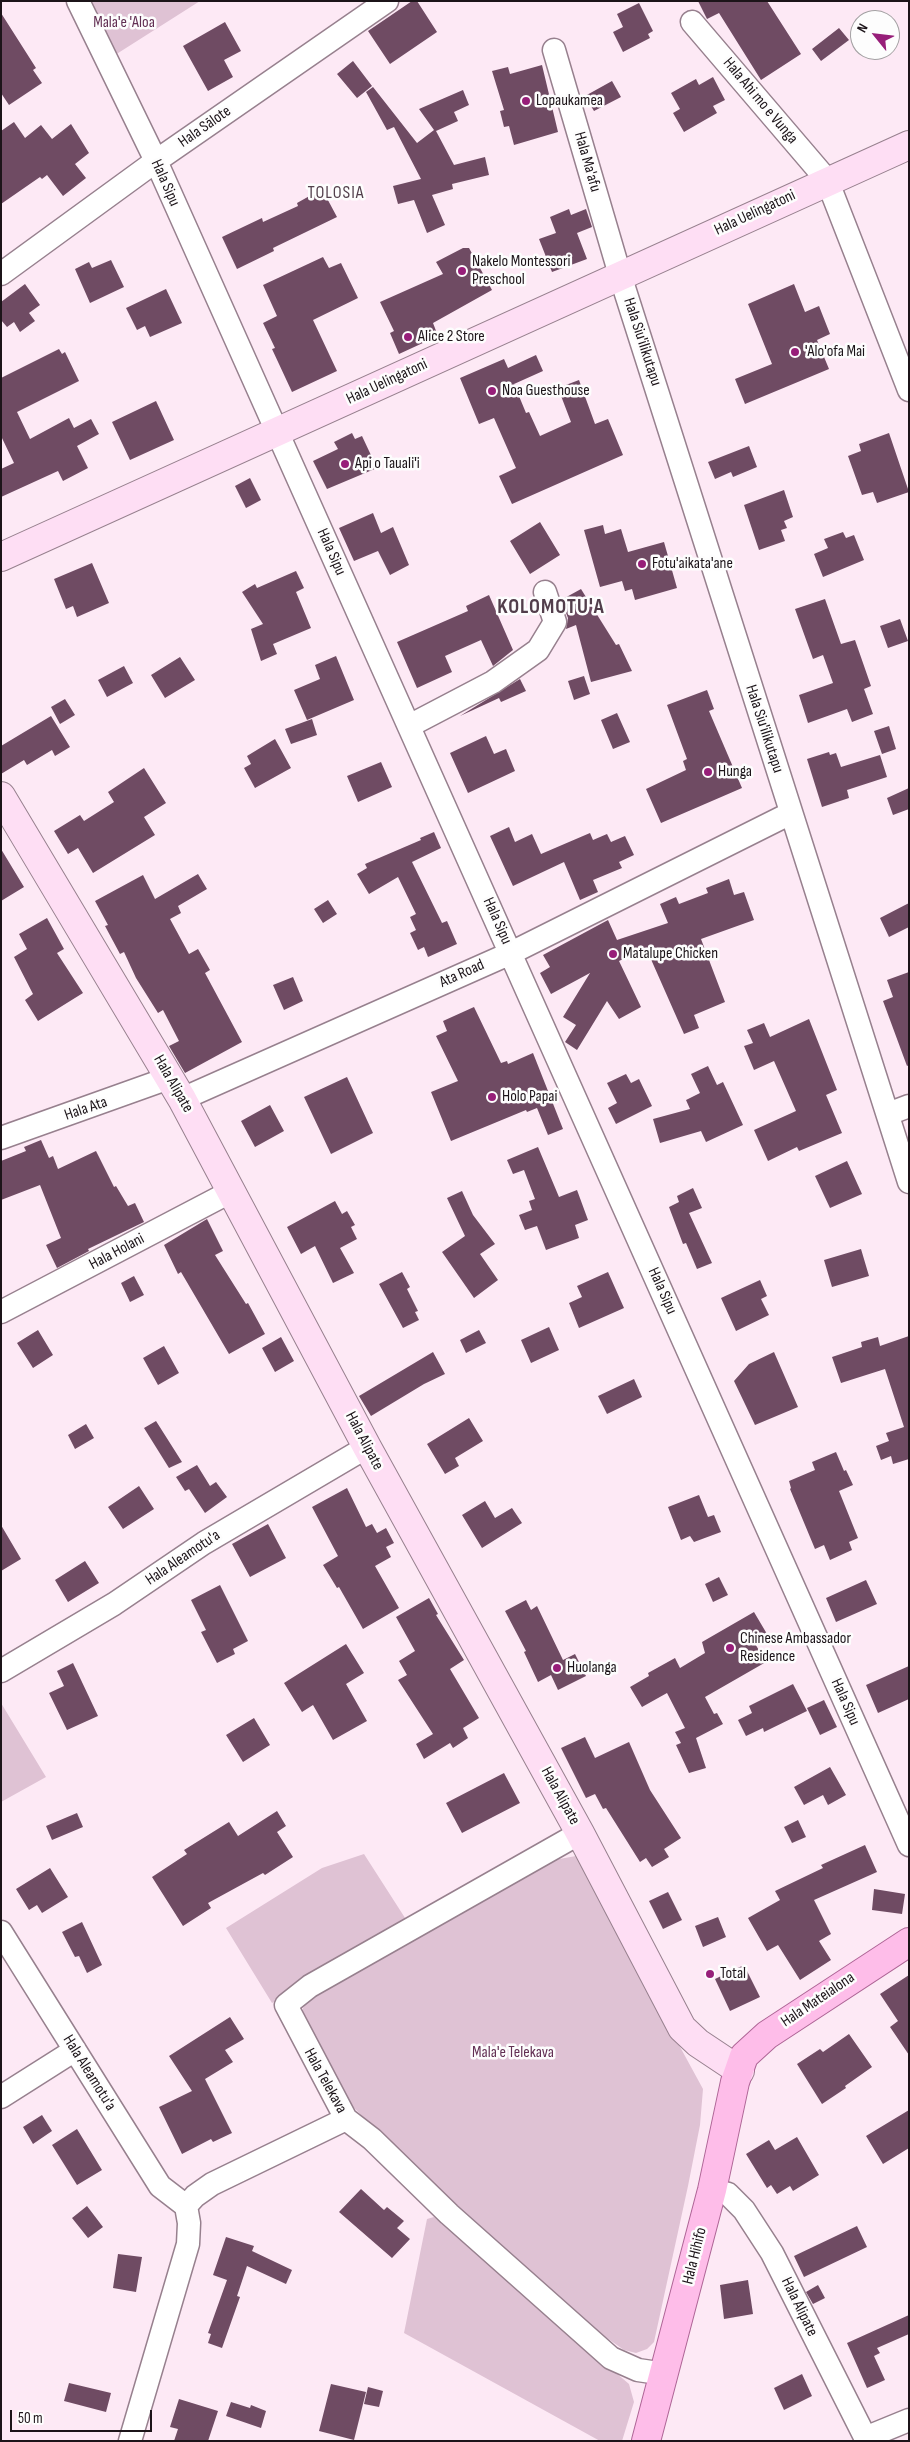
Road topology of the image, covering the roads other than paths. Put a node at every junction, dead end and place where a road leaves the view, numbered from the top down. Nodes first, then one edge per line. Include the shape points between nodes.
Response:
1 (78, 1) edge
2 (387, 1) edge
3 (692, 22) dead end
4 (554, 50) dead end
5 (909, 144) edge
6 (156, 162) junction
7 (827, 180) junction
8 (1, 274) edge
9 (620, 275) junction
10 (909, 390) edge
11 (277, 433) junction
12 (1, 557) edge
13 (545, 592) dead end
14 (409, 726) junction
15 (1, 796) edge
16 (791, 813) junction
17 (511, 953) junction
18 (176, 1088) junction
19 (909, 1106) edge
20 (888, 1114) junction
21 (1, 1138) edge
22 (909, 1182) edge
23 (232, 1191) junction
24 (1, 1312) edge
25 (366, 1448) junction
26 (1, 1671) edge
27 (580, 1833) junction
28 (909, 1845) edge
29 (1, 1932) edge
30 (909, 1942) edge
31 (74, 2050) junction
32 (740, 2071) junction
33 (1, 2097) edge
34 (346, 2119) junction
35 (712, 2190) junction
36 (186, 2206) junction
37 (665, 2374) junction
38 (909, 2420) edge
39 (866, 2439) edge
40 (130, 2441) edge
41 (646, 2441) edge

1 - 6 street, Hala Sipu
2 - 6 street, Hala Sālote
3 - 7 street, Hala Ahi mo e Vunga
4 - 9 street, Hala Ma'afu
5 - 7 street, Hala Uelingatoni
6 - 8 street, Hala Sālote
6 - 11 street, Hala Sipu
7 - 9 street, Hala Uelingatoni
7 - 10 street, Hala Ahi mo e Vunga
9 - 11 street, Hala Uelingatoni
9 - 16 street, Hala Siu'ilikutapu
11 - 12 street, Hala Uelingatoni
11 - 14 street, Hala Sipu
13 - 14 street via 555,622 538,650 493,682
14 - 17 street, Hala Sipu
15 - 18 street, Hala Alipate
16 - 17 street, Ata Road
16 - 20 street, Hala Siu'ilikutapu
17 - 18 street, Ata Road
17 - 28 street, Hala Sipu
18 - 21 street, Hala Ata
18 - 23 street, Hala Alipate
19 - 20 street
20 - 22 street, Hala Siu'ilikutapu
23 - 24 street, Hala Holani
23 - 25 street, Hala Alipate
25 - 26 street, Hala Aleamotu'a via 204,1543 114,1604
25 - 27 street, Hala Alipate
27 - 32 street, Hala Alipate via 682,2028 698,2043
27 - 34 street, Hala Telekava via 318,1981 286,2005
29 - 31 street, Hala Aleamotu'a
30 - 32 main road, Hala Mateialona via 767,2035 744,2056
31 - 33 street
31 - 36 street, Hala Aleamotu'a via 160,2186
32 - 35 main road, Hala Hihifo
34 - 36 street via 212,2184
34 - 37 street, Hala Telekava via 372,2139 449,2214 611,2358 638,2370
35 - 37 main road, Hala Hihifo
35 - 39 street, Hala Alipate via 728,2194 744,2210 772,2253
36 - 40 street via 188,2244
37 - 41 main road, Hala Hihifo
38 - 39 street

